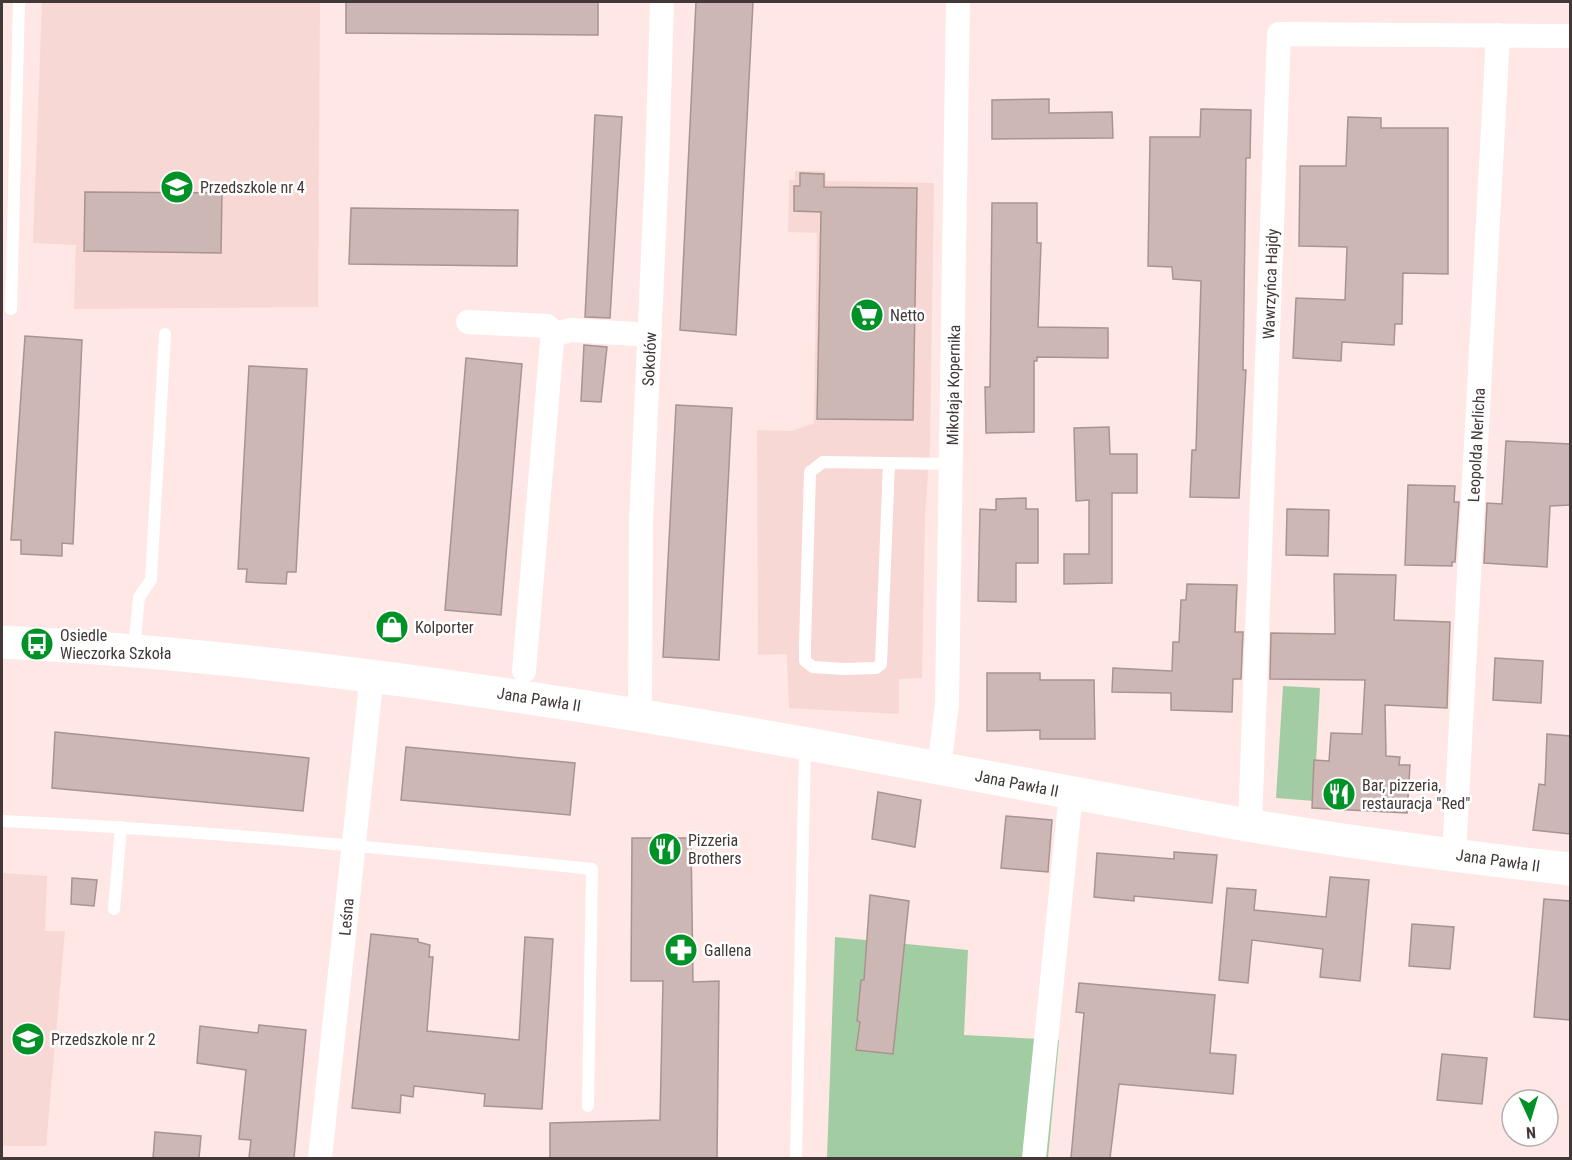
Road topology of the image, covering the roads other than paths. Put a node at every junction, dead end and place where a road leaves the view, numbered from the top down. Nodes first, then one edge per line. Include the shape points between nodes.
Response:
1 (19, 2) edge
2 (662, 2) edge
3 (958, 2) edge
4 (1498, 35) junction
5 (1570, 36) edge
6 (11, 309) dead end
7 (468, 322) dead end
8 (165, 334) dead end
9 (557, 334) junction
10 (650, 336) junction
11 (889, 463) junction
12 (951, 464) junction
13 (2, 642) edge
14 (134, 652) junction
15 (524, 671) dead end
16 (372, 675) junction
17 (640, 716) junction
18 (805, 743) junction
19 (939, 768) junction
20 (1071, 793) junction
21 (2, 821) edge
22 (1250, 825) junction
23 (122, 827) junction
24 (353, 844) junction
25 (1454, 854) junction
26 (1570, 869) edge
27 (114, 909) dead end
28 (588, 1106) dead end
29 (320, 1158) edge
30 (796, 1158) edge
31 (1034, 1158) edge

1 - 6 lane
2 - 10 street, Sokołów
3 - 12 street, Mikołaja Kopernika
4 - 5 street, Wawrzyńca Hajdy
4 - 22 street, Wawrzyńca Hajdy via 1279,34
4 - 25 street, Leopolda Nerlicha
7 - 9 street via 547,326
8 - 14 lane via 151,580 139,597
9 - 10 street via 570,330
9 - 15 street via 552,341
10 - 17 street, Sokołów via 641,522
11 - 11 lane via 823,462 810,472 805,661 813,668 868,669 881,664
11 - 12 lane
12 - 19 street, Mikołaja Kopernika via 947,704
13 - 14 street, Jana Pawła II
14 - 16 street, Jana Pawła II
16 - 17 street, Jana Pawła II
16 - 24 street, Leśna
17 - 18 street, Jana Pawła II
18 - 19 street, Jana Pawła II
18 - 30 lane
19 - 20 street, Jana Pawła II
20 - 22 street, Jana Pawła II
20 - 31 street, Jana Pawła II
21 - 23 lane
22 - 25 street, Jana Pawła II
23 - 24 lane
23 - 27 lane
24 - 28 lane via 592,869
24 - 29 street, Leśna
25 - 26 street, Jana Pawła II

